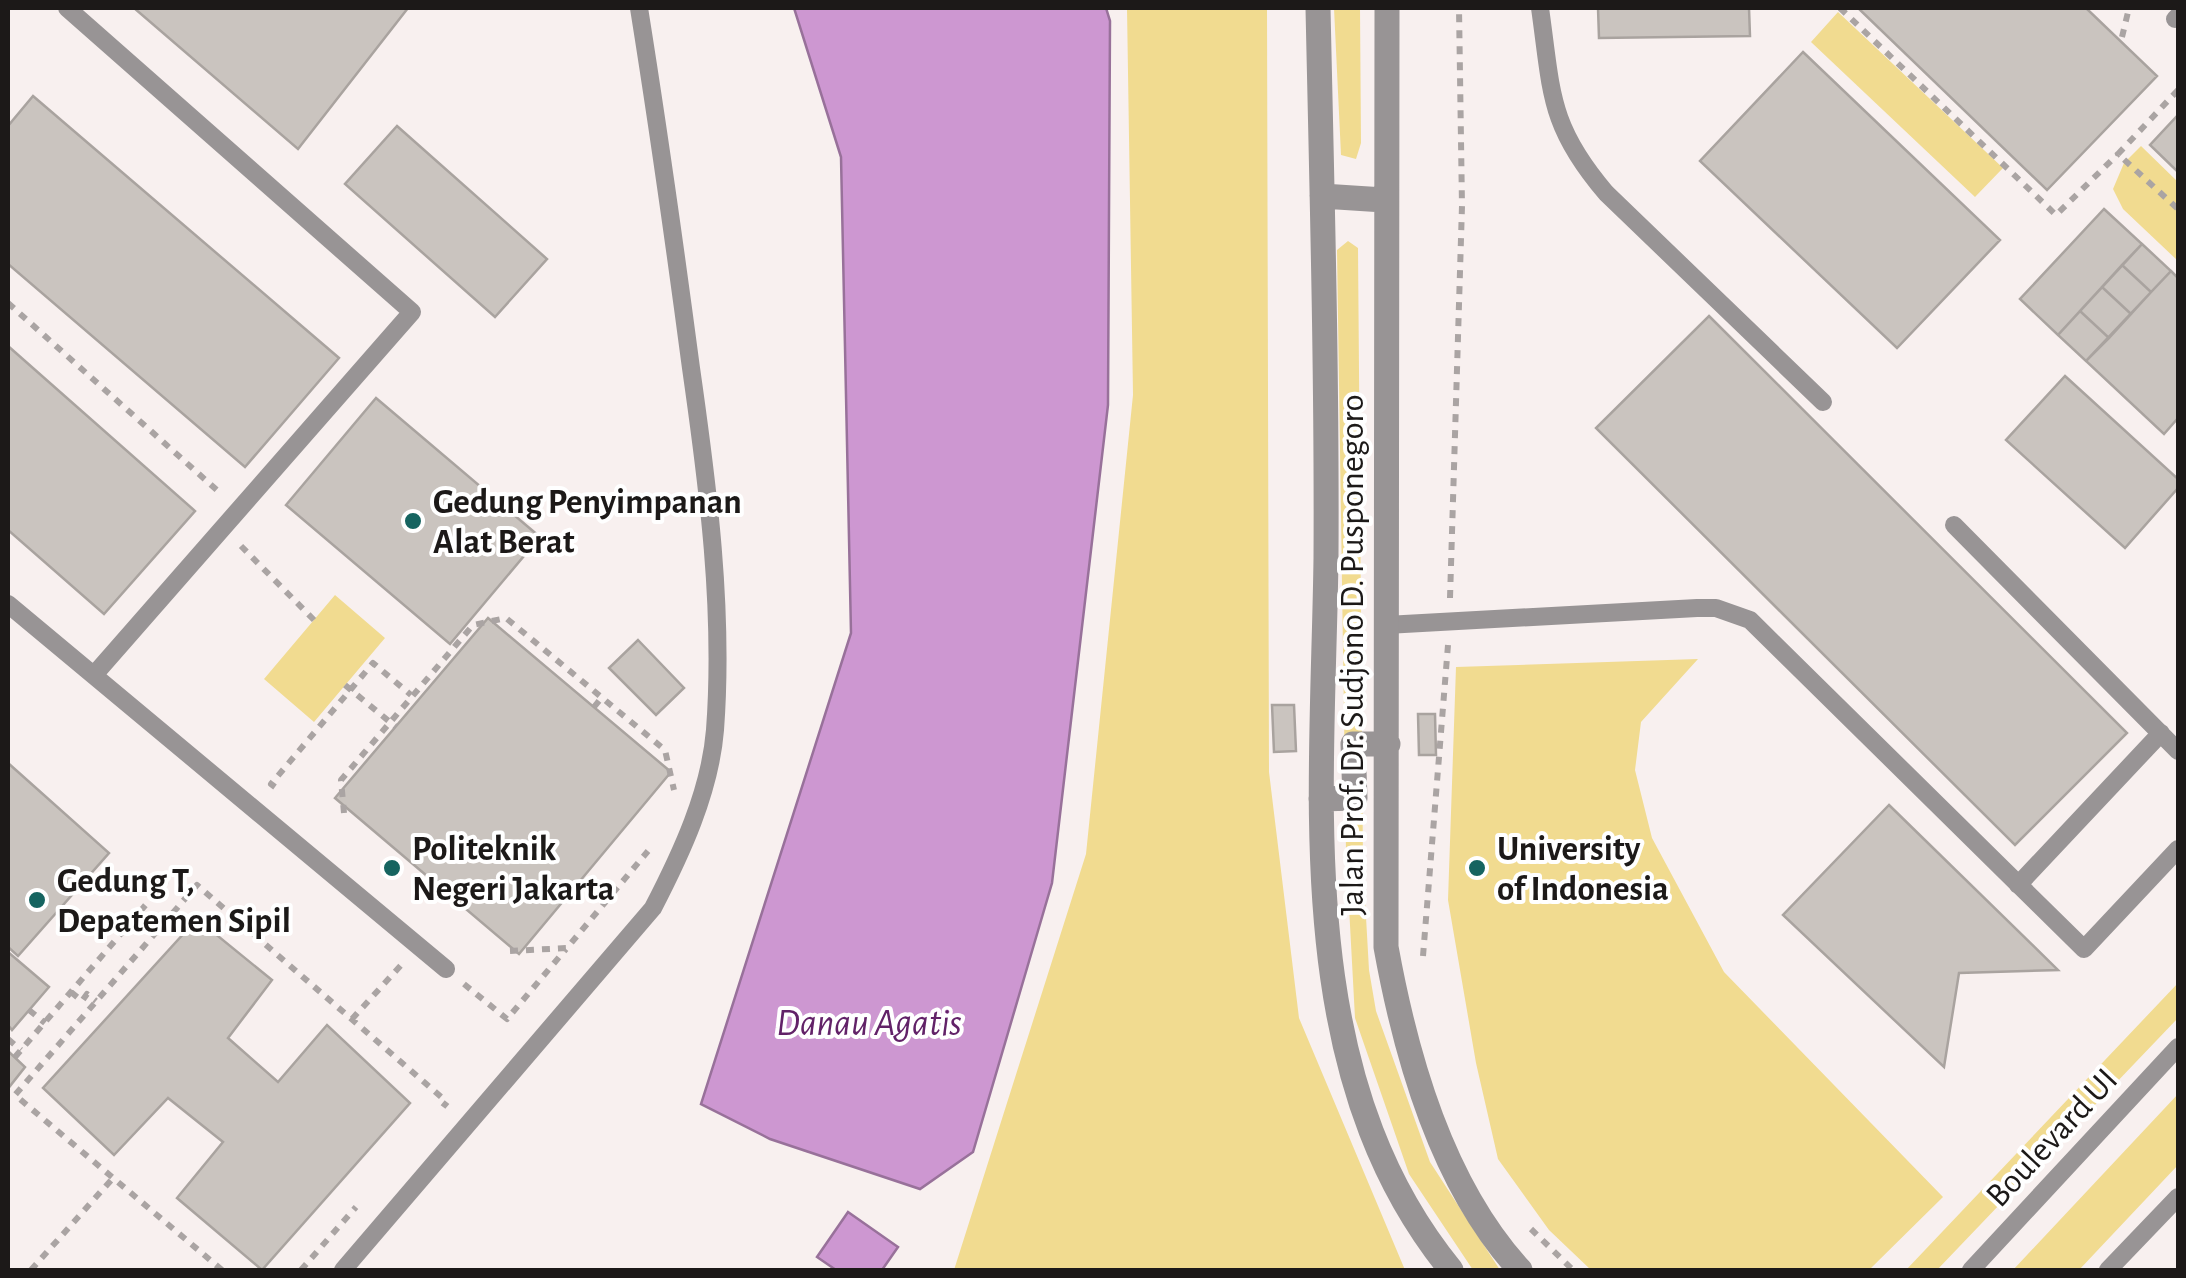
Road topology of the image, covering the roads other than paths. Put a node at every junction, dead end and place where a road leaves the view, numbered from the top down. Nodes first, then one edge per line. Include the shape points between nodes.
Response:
1 (67, 8) edge
2 (638, 8) edge
3 (1318, 8) edge
4 (1388, 8) edge
5 (1540, 8) edge
6 (1322, 196) junction
7 (1384, 200) junction
8 (1823, 402) dead end
9 (1954, 525) dead end
10 (8, 604) edge
11 (1386, 626) junction
12 (94, 674) junction
13 (2160, 734) junction
14 (1388, 744) junction
15 (2178, 752) edge
16 (1320, 799) junction
17 (2178, 849) edge
18 (2018, 884) junction
19 (446, 969) dead end
20 (2178, 1047) edge
21 (2178, 1197) edge
22 (343, 1270) edge
23 (1451, 1270) edge
24 (1520, 1270) edge
25 (1971, 1270) edge
26 (2108, 1270) edge

1 - 12 lane via 412,312
2 - 22 lane via 708,488 716,632 714,732 705,782 653,908
3 - 6 street, Jalan Prof. Dr. Sudjono D. Pusponegoro
4 - 7 street, Jalan Prof. Dr. Sudjono D. Pusponegoro
5 - 8 lane via 1557,122 1578,160
6 - 7 street
6 - 16 street, Jalan Prof. Dr. Sudjono D. Pusponegoro via 1326,560
7 - 11 street, Jalan Prof. Dr. Sudjono D. Pusponegoro
9 - 13 lane
10 - 12 lane
11 - 14 street, Jalan Prof. Dr. Sudjono D. Pusponegoro
11 - 18 lane via 1698,608 1736,613
12 - 19 lane
13 - 15 lane
13 - 18 lane
14 - 16 street via 1353,744 1354,798
14 - 24 street, Jalan Prof. Dr. Sudjono D. Pusponegoro via 1386,946 1400,1026 1455,1170
16 - 23 street, Jalan Prof. Dr. Sudjono D. Pusponegoro via 1330,947 1345,1042 1395,1183
17 - 18 lane via 2084,950
20 - 25 lane, Boulevard UI
21 - 26 lane

